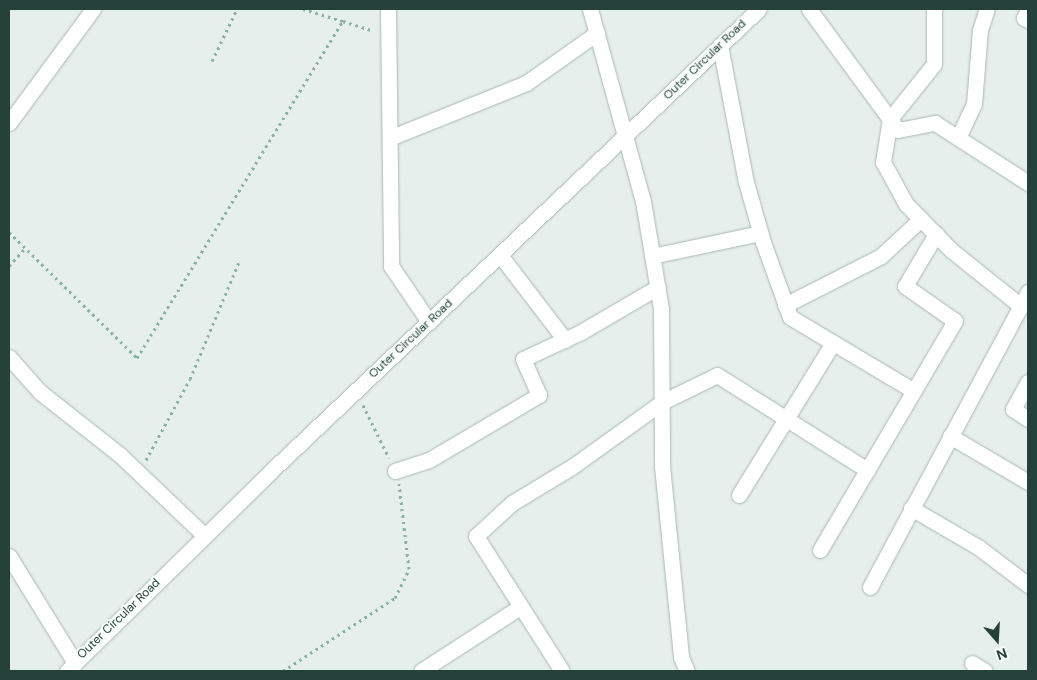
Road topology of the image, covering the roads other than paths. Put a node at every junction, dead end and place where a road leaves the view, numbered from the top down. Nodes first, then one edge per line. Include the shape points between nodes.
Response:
1 (93, 9) edge
2 (388, 9) edge
3 (590, 9) edge
4 (758, 9) edge
5 (809, 9) edge
6 (934, 9) edge
7 (987, 9) edge
8 (1028, 10) edge
9 (1028, 20) edge
10 (597, 33) junction
11 (720, 45) junction
12 (890, 119) junction
13 (9, 123) edge
14 (626, 136) junction
15 (392, 137) junction
16 (958, 138) junction
17 (1028, 183) edge
18 (921, 219) junction
19 (760, 233) junction
20 (936, 234) junction
21 (500, 255) junction
22 (652, 256) junction
23 (658, 287) junction
24 (1028, 292) edge
25 (785, 305) junction
26 (1021, 306) junction
27 (430, 322) junction
28 (565, 340) junction
29 (833, 343) junction
30 (9, 357) edge
31 (1028, 382) edge
32 (914, 390) junction
33 (662, 402) junction
34 (786, 419) junction
35 (1028, 419) edge
36 (950, 436) junction
37 (867, 470) junction
38 (395, 471) road end
39 (1028, 482) edge
40 (739, 495) dead end
41 (911, 508) junction
42 (205, 536) junction
43 (820, 550) dead end
44 (9, 556) edge
45 (1028, 586) edge
46 (870, 587) dead end
47 (520, 607) junction
48 (71, 667) edge
49 (421, 671) edge
50 (562, 671) edge
51 (687, 671) edge

1 - 13 street
2 - 15 street
3 - 10 street
4 - 11 street, Outer Circular Road
5 - 12 street
6 - 12 street via 934,64
7 - 16 street via 980,30 974,104
8 - 9 street via 1024,18
10 - 14 street
10 - 15 street via 526,83
11 - 14 street, Outer Circular Road
11 - 19 street via 746,182
12 - 16 street via 898,130 935,123
12 - 18 street via 883,162 906,204
14 - 21 street, Outer Circular Road
14 - 22 street via 643,201
15 - 27 street via 391,266
16 - 17 street
18 - 20 street
18 - 25 street via 881,256
19 - 22 street
19 - 25 street
20 - 26 street
20 - 32 street via 905,286 955,321
21 - 27 street, Outer Circular Road
21 - 28 street
22 - 23 street
23 - 28 street
23 - 33 street via 662,309
24 - 26 street
25 - 29 street via 790,317
26 - 36 street
27 - 42 street, Outer Circular Road
28 - 38 street via 523,359 539,395 428,460
29 - 32 street
29 - 34 street
30 - 42 street via 40,392 137,471
31 - 35 street via 1013,409
32 - 37 street
33 - 34 street via 717,375
33 - 47 street via 573,466 512,503 476,536
33 - 51 street via 662,466 681,657
34 - 37 street
34 - 40 street
36 - 39 street
36 - 41 street
37 - 43 street
41 - 45 street via 978,547
41 - 46 street
42 - 48 street, Outer Circular Road
44 - 48 street
47 - 49 street
47 - 50 street

